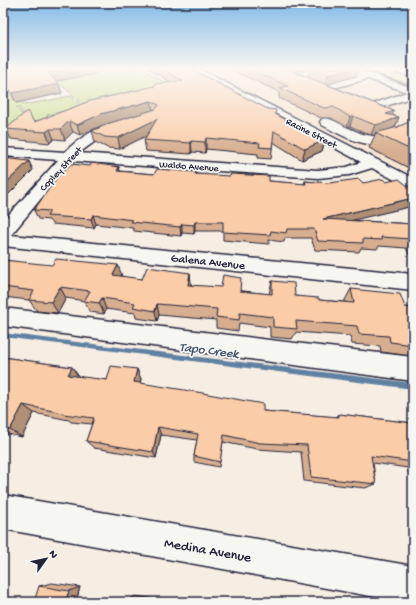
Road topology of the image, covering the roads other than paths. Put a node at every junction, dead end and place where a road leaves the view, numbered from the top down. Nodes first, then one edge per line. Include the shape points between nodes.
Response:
1 (245, 96) edge
2 (404, 96) edge
3 (359, 103) edge
4 (371, 108) junction
5 (383, 113) edge
6 (318, 119) dead end
7 (131, 121) edge
8 (402, 121) dead end
9 (413, 126) edge
10 (3, 152) edge
11 (68, 157) junction
12 (374, 163) junction
13 (413, 184) edge
14 (3, 232) edge
15 (3, 240) edge
16 (413, 282) edge
17 (3, 317) edge
18 (413, 369) edge
19 (3, 512) edge
20 (413, 585) edge

1 - 12 street, Racine Street
2 - 4 street
3 - 4 street
4 - 5 street
6 - 9 street via 372,141
7 - 11 street, Copley Street via 88,138
8 - 9 street
10 - 11 street, Waldo Avenue
11 - 12 street, Waldo Avenue via 318,174 349,171
11 - 14 street, Copley Street
12 - 13 street, Racine Street
15 - 16 street, Galena Avenue
17 - 18 street
19 - 20 street, Medina Avenue

